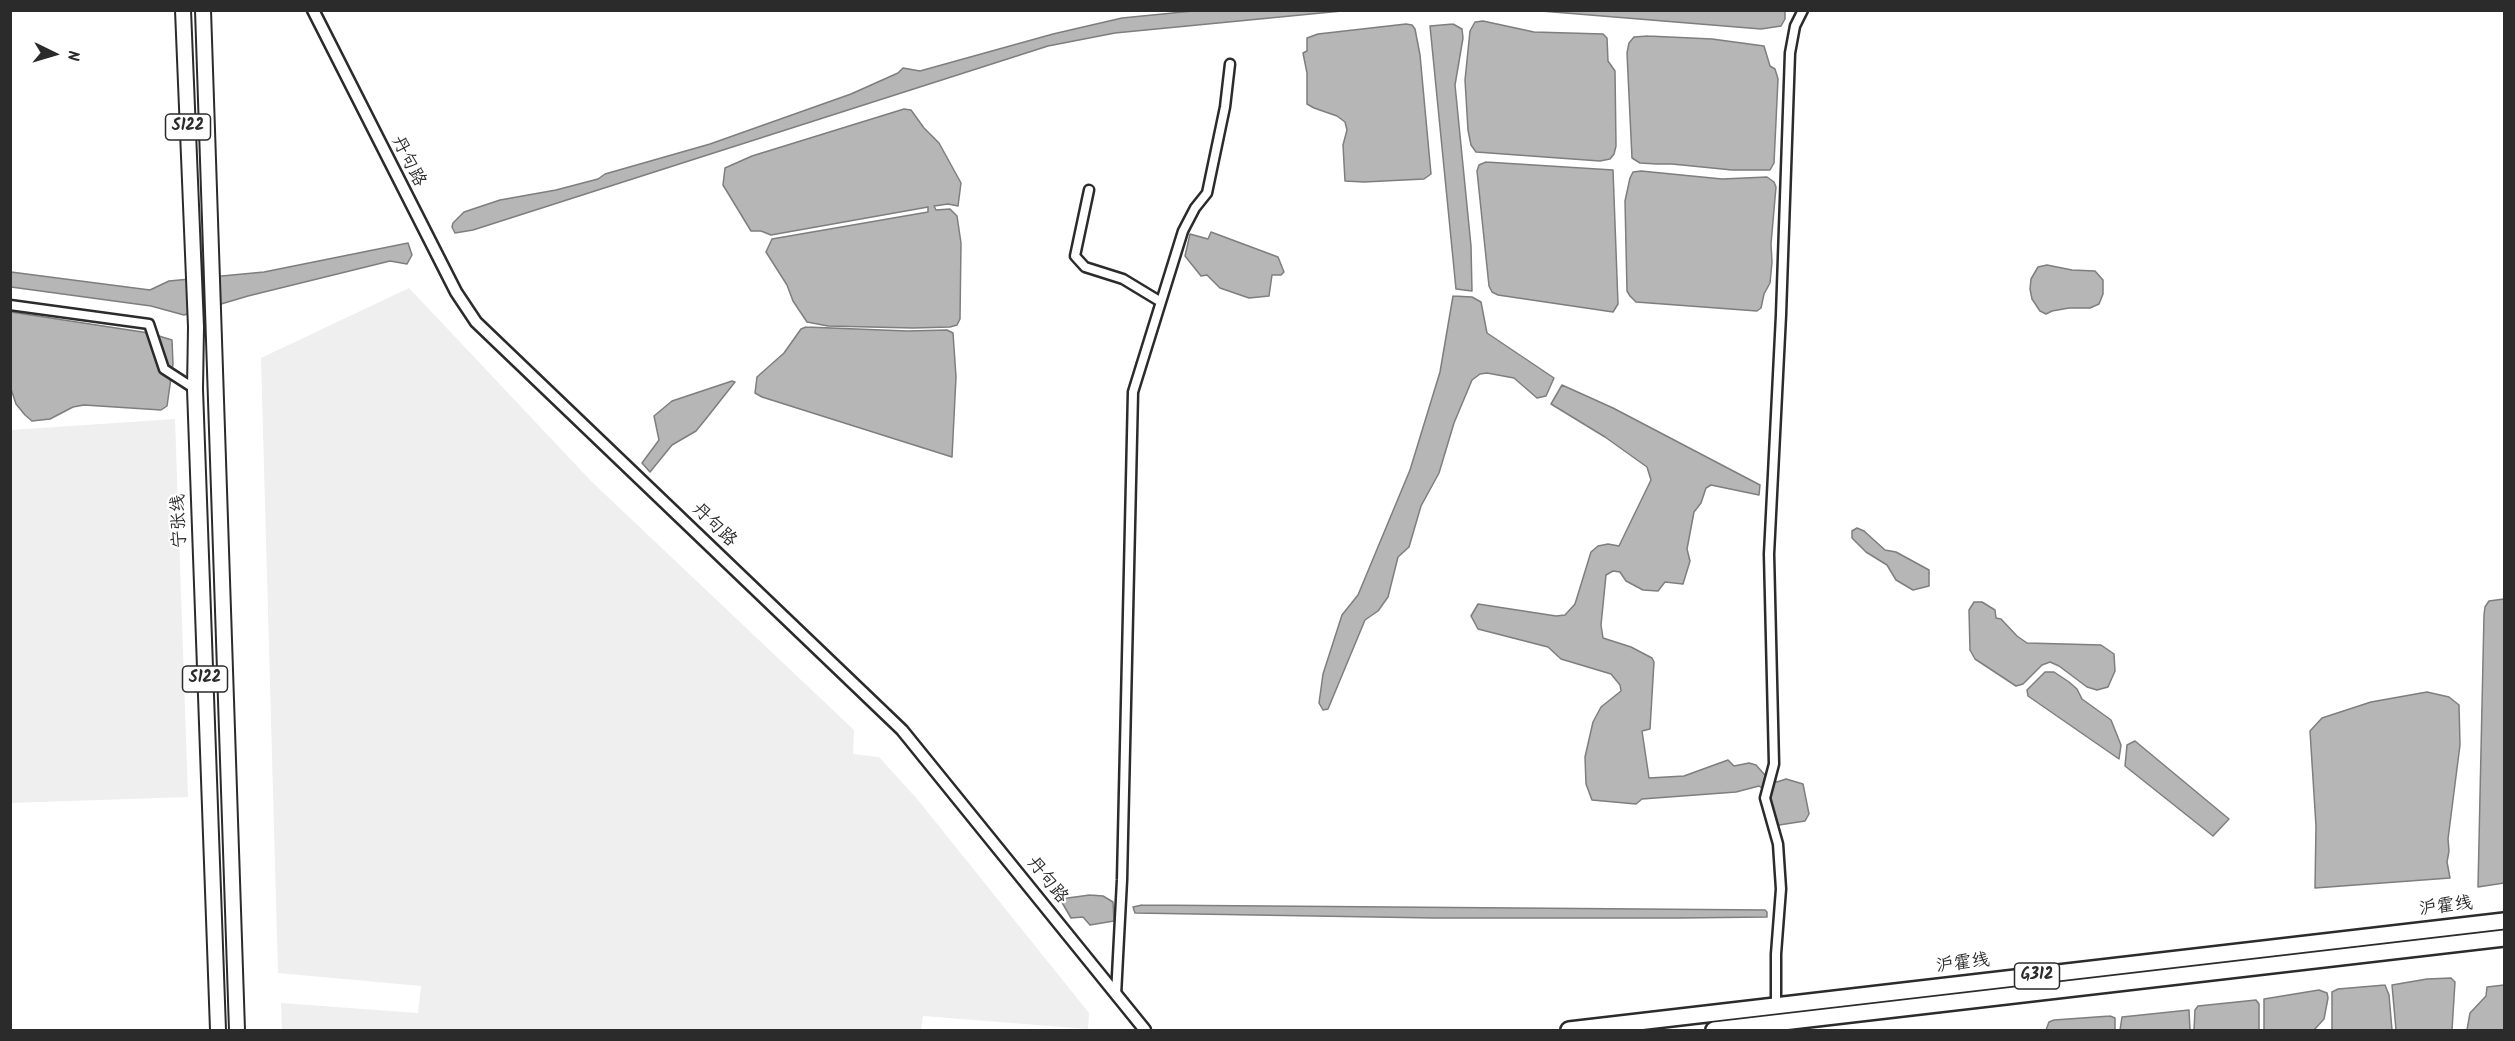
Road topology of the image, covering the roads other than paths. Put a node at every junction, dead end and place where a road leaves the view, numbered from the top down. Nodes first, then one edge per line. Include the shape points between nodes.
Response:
1 (183, 10) edge
2 (203, 10) edge
3 (313, 10) edge
4 (1803, 10) edge
5 (1230, 64) dead end
6 (1089, 190) dead end
7 (1161, 302) junction
8 (10, 304) edge
9 (195, 389) junction
10 (2505, 921) edge
11 (2505, 938) edge
12 (1116, 995) junction
13 (1776, 1006) junction
14 (1777, 1027) edge
15 (218, 1030) edge
16 (237, 1030) edge
17 (1144, 1030) edge
18 (1569, 1030) edge
19 (1714, 1030) edge

1 - 9 main road, 宁张线 / S122
2 - 16 main road, S122
3 - 12 street, 丹句路 via 456,292 476,322 902,730
4 - 13 street via 1795,26 1790,53 1769,554 1774,764 1765,798 1778,844 1781,890
5 - 7 street via 1207,193 1183,231
6 - 7 street via 1075,256 1085,267 1123,279
7 - 12 street via 1132,392
8 - 9 street via 149,324 164,369
9 - 15 main road, 宁张线 / S122
10 - 13 highway, 沪霍线 / G312
11 - 14 highway, 沪霍线 / G312
12 - 17 street, 丹句路
13 - 14 highway
13 - 18 highway, 沪霍线 / G312
14 - 19 highway, 沪霍线 / G312

